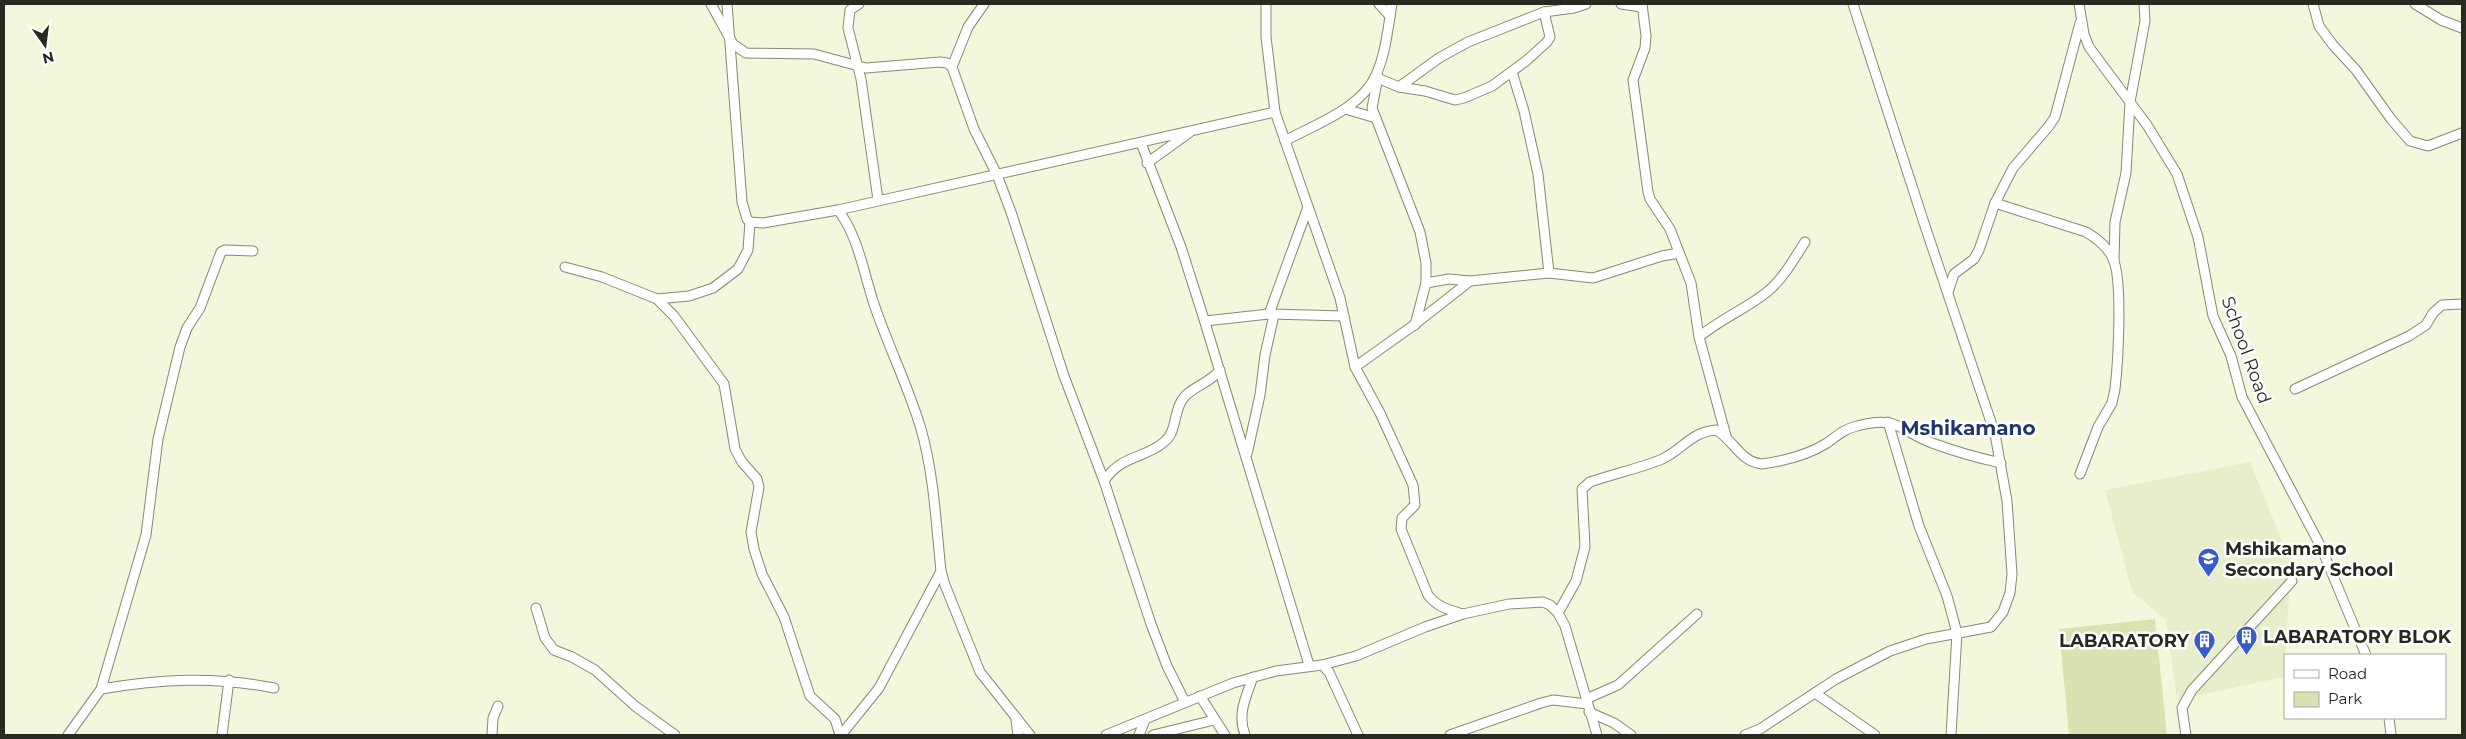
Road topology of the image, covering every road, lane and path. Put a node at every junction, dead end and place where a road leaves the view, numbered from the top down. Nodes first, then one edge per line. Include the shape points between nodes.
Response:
1 (711, 4) edge
2 (727, 4) edge
3 (859, 4) edge
4 (984, 4) edge
5 (1266, 4) edge
6 (1380, 4) edge
7 (1392, 4) edge
8 (1586, 4) edge
9 (1621, 4) edge
10 (1853, 4) edge
11 (2079, 4) edge
12 (2144, 4) edge
13 (2313, 4) edge
14 (2414, 4) edge
15 (1642, 6) edge
16 (1544, 12) junction
17 (1390, 16) junction
18 (2081, 20) junction
19 (2462, 28) edge
20 (728, 36) junction
21 (858, 66) junction
22 (952, 67) junction
23 (1512, 72) junction
24 (1377, 77) junction
25 (1399, 87) junction
26 (2130, 102) junction
27 (1345, 108) junction
28 (1276, 112) junction
29 (1376, 118) junction
30 (1194, 129) junction
31 (2462, 133) edge
32 (1285, 141) junction
33 (1141, 143) junction
34 (1147, 163) junction
35 (997, 174) junction
36 (878, 200) junction
37 (1995, 203) junction
38 (1308, 207) junction
39 (838, 210) junction
40 (750, 222) junction
41 (1805, 242) dead end
42 (253, 251) dead end
43 (1679, 253) junction
44 (2114, 261) junction
45 (565, 267) dead end
46 (1549, 273) junction
47 (1470, 281) junction
48 (1426, 283) junction
49 (1948, 292) junction
50 (657, 299) junction
51 (2462, 304) edge
52 (1272, 314) junction
53 (1344, 316) junction
54 (1205, 321) junction
55 (1414, 325) junction
56 (1699, 337) junction
57 (1355, 367) junction
58 (1220, 370) junction
59 (2295, 389) dead end
60 (1888, 422) junction
61 (1726, 436) junction
62 (1247, 456) junction
63 (2001, 463) junction
64 (2080, 474) dead end
65 (1104, 481) junction
66 (941, 571) junction
67 (2292, 581) dead end
68 (536, 608) dead end
69 (1558, 613) junction
70 (1463, 614) junction
71 (1697, 614) dead end
72 (1956, 633) junction
73 (2366, 654) edge
74 (1310, 665) junction
75 (1322, 665) junction
76 (1253, 677) junction
77 (228, 680) junction
78 (274, 688) dead end
79 (100, 689) junction
80 (1815, 692) junction
81 (1200, 696) junction
82 (1185, 702) junction
83 (1587, 705) junction
84 (498, 706) dead end
85 (2389, 719) edge
86 (1016, 720) junction
87 (1144, 720) junction
88 (1214, 720) junction
89 (68, 735) edge
90 (222, 735) edge
91 (492, 735) edge
92 (675, 735) edge
93 (841, 735) edge
94 (1018, 735) edge
95 (1030, 735) edge
96 (1106, 735) edge
97 (1138, 735) edge
98 (1153, 735) edge
99 (1225, 735) edge
100 (1245, 735) edge
101 (1358, 735) edge
102 (1450, 735) edge
103 (1597, 735) edge
104 (1631, 735) edge
105 (1745, 735) edge
106 (1875, 735) edge
107 (1951, 735) edge
108 (2186, 735) edge
109 (2391, 735) edge

1 - 20 street
2 - 20 street
3 - 21 street via 850,10 847,20
4 - 22 street via 968,27
5 - 28 street via 1266,37
6 - 17 street
7 - 17 street
8 - 16 street
9 - 15 street
10 - 49 street
11 - 18 street, School Road
12 - 26 street via 2145,20
13 - 31 street via 2320,26 2333,45 2410,141 2428,146
14 - 19 street
15 - 43 street via 1645,48 1633,80 1648,192 1670,229
16 - 23 street via 1550,31 1549,40
16 - 25 street via 1468,42
17 - 24 street
18 - 26 street, School Road via 2089,47
18 - 37 street via 2055,116 2012,168
20 - 21 street via 739,50 746,53 814,54
20 - 40 street via 740,180 745,216
21 - 22 street via 882,68 940,62
21 - 36 street
22 - 35 street via 974,129
23 - 25 street via 1477,94 1455,100
23 - 46 street via 1538,174
24 - 25 street
24 - 27 street
24 - 29 street via 1372,101
26 - 44 street via 2126,173 2115,222
26 - 73 street, School Road via 2177,174 2200,243 2213,316 2230,356 2242,397 2321,547
27 - 29 street
27 - 32 street
28 - 30 street
28 - 32 street
29 - 48 street via 1420,232
30 - 33 street
30 - 34 street
32 - 38 street
33 - 34 street
33 - 35 street
34 - 54 street via 1181,248
35 - 36 street
35 - 65 street via 1029,262 1064,376
36 - 39 street
37 - 44 street via 2086,232 2098,240
37 - 49 street via 1979,250 1974,259 1954,274
38 - 52 street
38 - 53 street
39 - 40 street via 763,223
39 - 66 street via 854,236 874,302 921,429 932,486
40 - 50 street via 745,258 728,278 701,293
41 - 56 street via 1768,292
42 - 79 street via 221,252 200,308 180,347 158,439 146,535
43 - 46 street via 1593,278
43 - 56 street via 1692,283
44 - 64 street via 2120,293 2115,389 2112,403 2098,427
45 - 50 street via 602,277
46 - 47 street
47 - 48 street via 1448,279
47 - 55 street
48 - 55 street
49 - 63 street via 1995,434
50 - 93 street via 674,316 724,384 735,449 757,479 759,487 751,532 762,574 784,617 810,696 835,719
51 - 59 street via 2442,305 2432,313 2426,325 2409,336
52 - 53 street
52 - 54 street
52 - 62 street
53 - 57 street
54 - 58 street
55 - 57 street
56 - 61 street
57 - 70 street via 1416,493 1416,505 1400,524 1423,588 1433,602
58 - 62 street
58 - 65 street via 1214,378 1186,394 1173,430 1164,443 1125,461
60 - 61 street via 1856,426 1808,452 1762,464 1754,463 1739,452
60 - 63 street via 1898,424 1932,443
60 - 72 street via 1919,526 1947,596
61 - 69 street via 1716,430 1703,432 1661,460 1590,482 1582,490 1585,548 1576,581
62 - 74 street
63 - 72 street via 2010,528 2010,593 2003,612 1991,626
65 - 82 street via 1166,666
66 - 86 street via 980,672
66 - 93 street via 879,688
67 - 108 street via 2192,690 2182,708
68 - 92 street via 545,638 554,650 601,675 635,706
69 - 70 street via 1550,605 1531,601
69 - 83 street via 1565,626
70 - 75 street via 1417,630 1371,652
71 - 83 street via 1618,685
72 - 80 street via 1890,651
72 - 107 street
74 - 75 street
74 - 76 street
75 - 101 street via 1329,672
76 - 81 street
76 - 100 street via 1241,712 1240,722
77 - 78 street
77 - 79 street via 166,680
77 - 90 street
79 - 89 street
80 - 105 street via 1760,729
80 - 106 street
81 - 82 street
81 - 88 street
82 - 87 street
83 - 102 street via 1547,702
83 - 103 street
83 - 104 street
84 - 91 street
85 - 109 street
86 - 94 street
86 - 95 street
87 - 96 street
87 - 97 street
88 - 98 street
88 - 99 street

